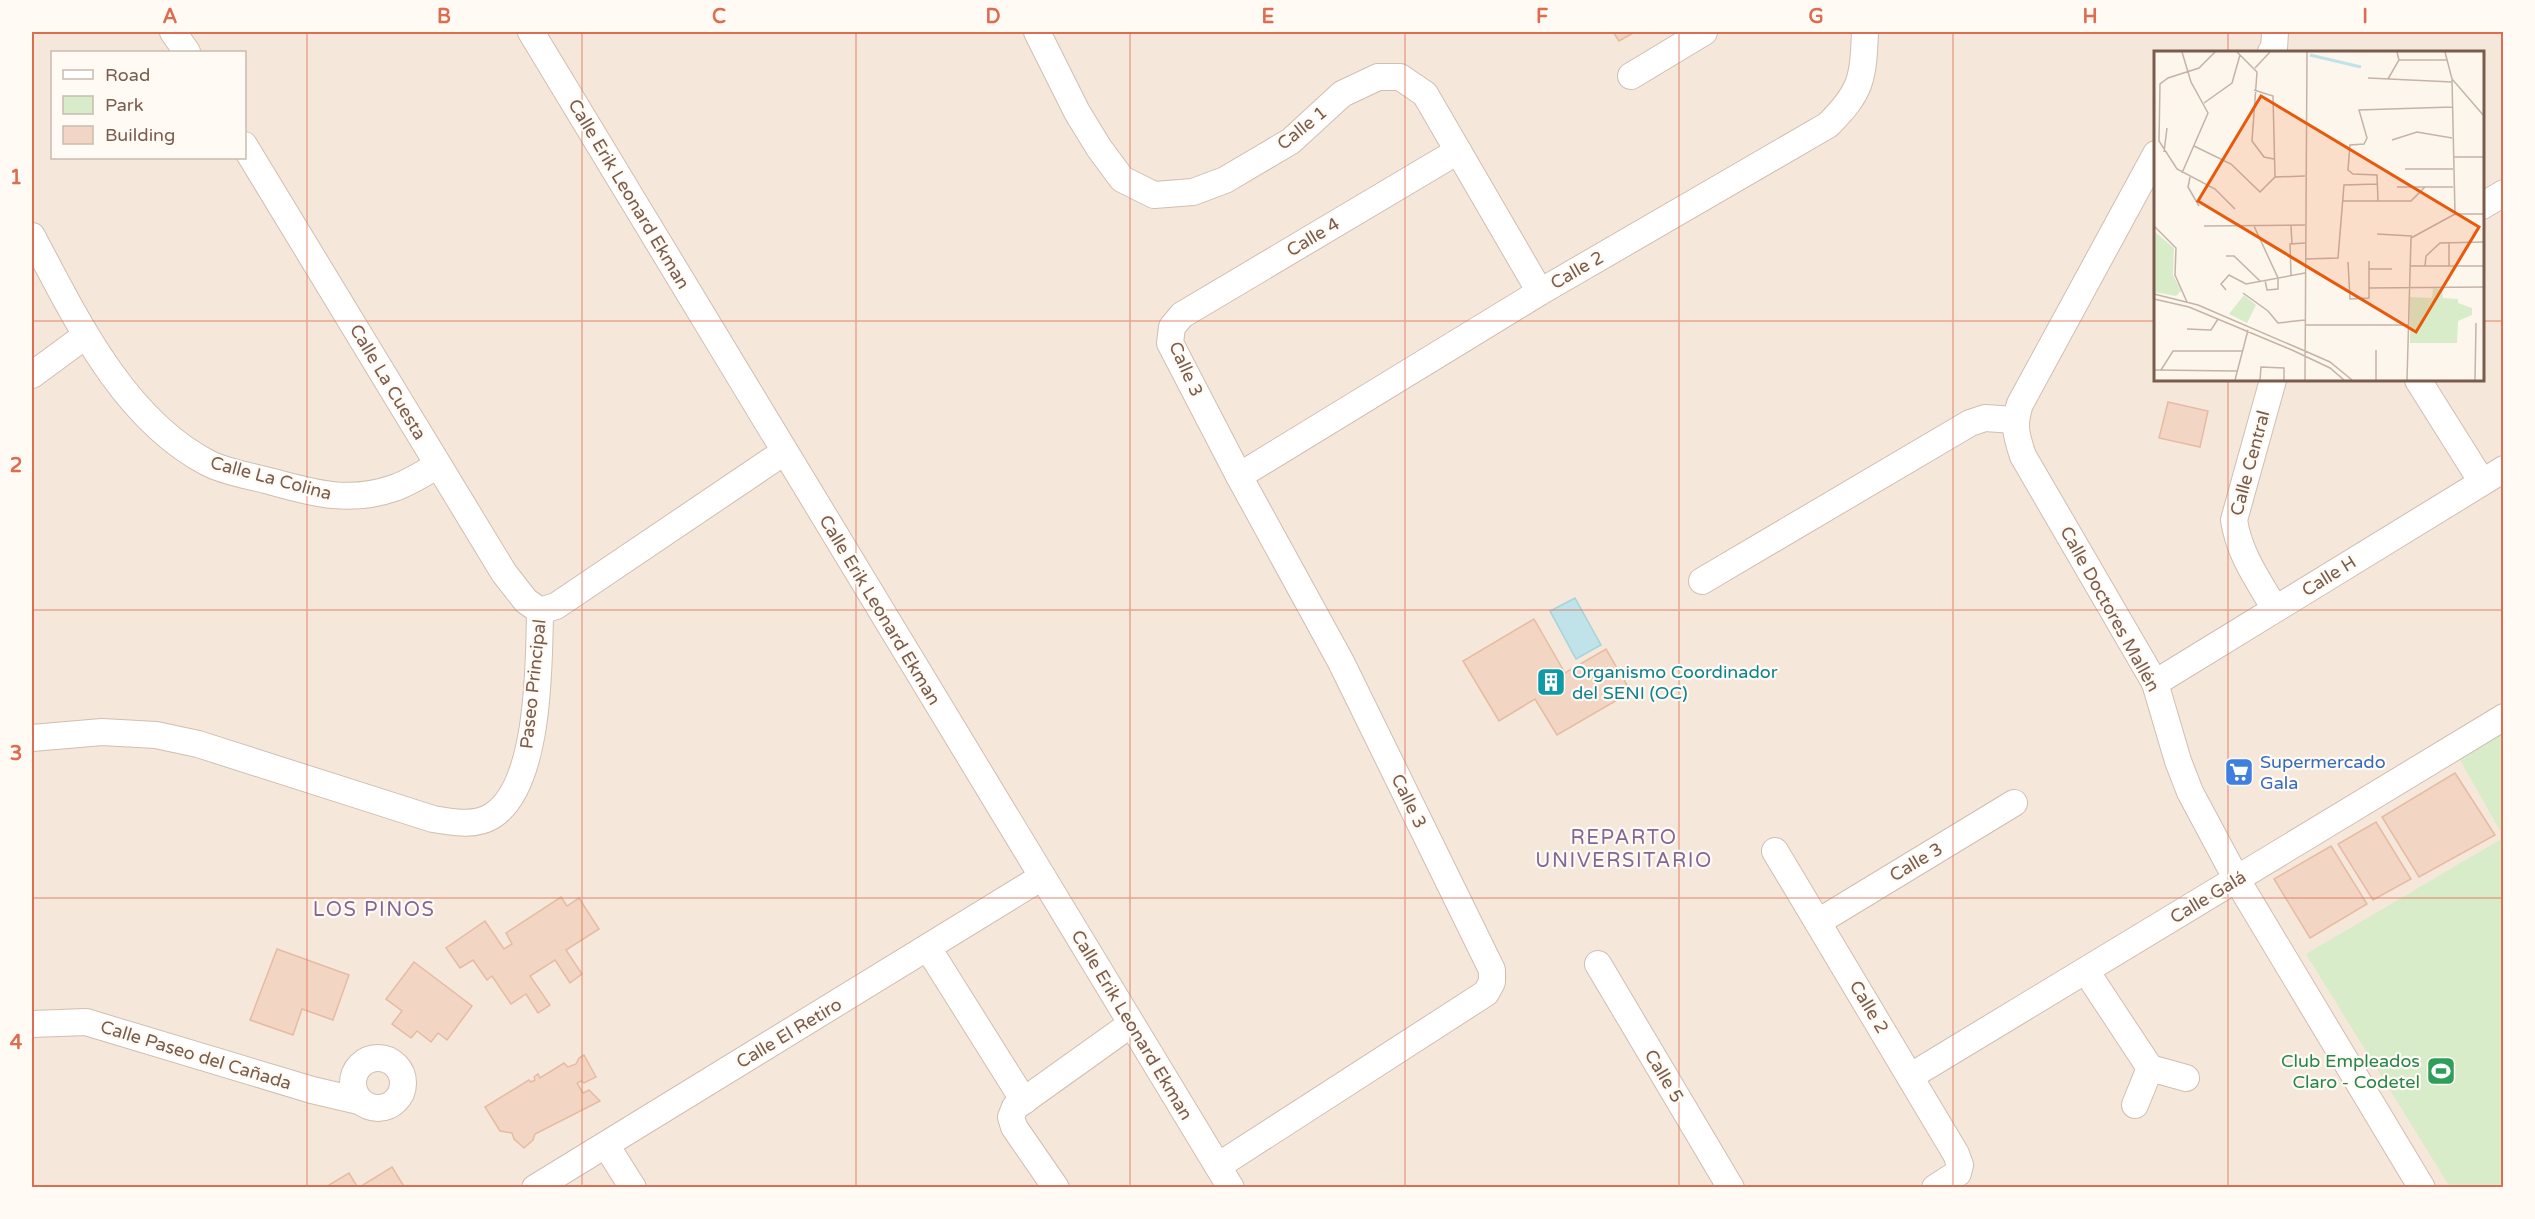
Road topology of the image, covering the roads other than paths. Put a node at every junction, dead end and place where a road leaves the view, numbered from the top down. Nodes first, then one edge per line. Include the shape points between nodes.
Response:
1 (173, 32) edge
2 (531, 32) edge
3 (1037, 32) edge
4 (1704, 32) edge
5 (1865, 32) edge
6 (2274, 32) edge
7 (186, 51) edge
8 (2272, 51) edge
9 (1630, 76) dead end
10 (246, 148) edge
11 (1458, 151) junction
12 (2154, 158) edge
13 (2504, 193) edge
14 (2484, 205) edge
15 (32, 236) edge
16 (1540, 292) junction
17 (1172, 327) joint
18 (85, 336) junction
19 (32, 375) edge
20 (2272, 381) edge
21 (2419, 381) edge
22 (2015, 420) junction
23 (784, 452) junction
24 (438, 465) junction
25 (2493, 475) edge
26 (1239, 476) junction
27 (1702, 581) dead end
28 (2275, 609) junction
29 (540, 611) junction
30 (2155, 683) junction
31 (2504, 717) edge
32 (32, 738) edge
33 (2014, 803) dead end
34 (1775, 851) dead end
35 (1042, 877) junction
36 (2237, 880) junction
37 (1818, 922) junction
38 (928, 948) junction
39 (1598, 964) dead end
40 (2086, 971) junction
41 (32, 1024) edge
42 (1131, 1024) junction
43 (2150, 1068) junction
44 (1911, 1076) junction
45 (2186, 1078) dead end
46 (359, 1101) dead end
47 (2135, 1105) dead end
48 (1018, 1109) junction
49 (606, 1145) junction
50 (1218, 1166) junction
51 (535, 1188) edge
52 (633, 1188) edge
53 (1056, 1188) edge
54 (1231, 1188) edge
55 (1731, 1188) edge
56 (1935, 1188) edge
57 (2422, 1188) edge

1 - 7 street
2 - 23 street, Calle Erik Leonard Ekman
3 - 11 street, Calle 1 via 1077,112 1122,179 1154,195 1193,192 1225,180 1291,141 1342,94 1378,77 1400,77 1425,94
4 - 9 street
5 - 16 street, Calle 2 via 1863,72 1850,103 1828,125
6 - 8 street
10 - 24 street, Calle La Cuesta
11 - 16 street, Calle 1
11 - 17 street, Calle 4 via 1182,315
12 - 22 street
13 - 14 street
15 - 18 street, Calle La Colina
16 - 26 street, Calle 2
17 - 26 street, Calle 3 via 1170,343
18 - 19 street
18 - 24 street, Calle La Colina via 124,392 159,429 208,464 342,498 396,488
20 - 28 street, Calle Central via 2234,520 2246,560
21 - 25 street
22 - 27 street via 1985,418 1970,423
22 - 30 street, Calle Doctores Mallén via 2023,456
23 - 29 street, Paseo Principal via 556,606
23 - 35 street, Calle Erik Leonard Ekman
24 - 29 street, Calle La Cuesta via 504,573 526,601
25 - 28 street, Calle H
26 - 50 street, Calle 3 via 1341,662 1491,970 1492,982 1486,993
28 - 30 street, Calle H
29 - 32 street, Paseo Principal via 533,721 521,779 507,803 490,817 465,824 433,819 198,744 156,735 102,732
30 - 36 street, Calle Doctores Mallén via 2190,792
31 - 36 street, Calle Galá
33 - 37 street, Calle 3
34 - 37 street, Calle 2
35 - 38 street, Calle El Retiro
35 - 42 street, Calle Erik Leonard Ekman
36 - 40 street, Calle Galá
36 - 57 street, Calle Doctores Mallén
37 - 44 street, Calle 2
38 - 48 street
38 - 49 street, Calle El Retiro
39 - 55 street, Calle 5
40 - 43 street
40 - 44 street, Calle Galá
41 - 46 street, Calle Paseo del Cañada via 86,1022
42 - 48 street
42 - 50 street, Calle Erik Leonard Ekman
43 - 45 street
43 - 47 street
44 - 56 street, Calle 2 via 1960,1165 1958,1173
48 - 53 street via 1014,1128
49 - 51 street, Calle El Retiro
49 - 52 street
50 - 54 street, Calle Erik Leonard Ekman

